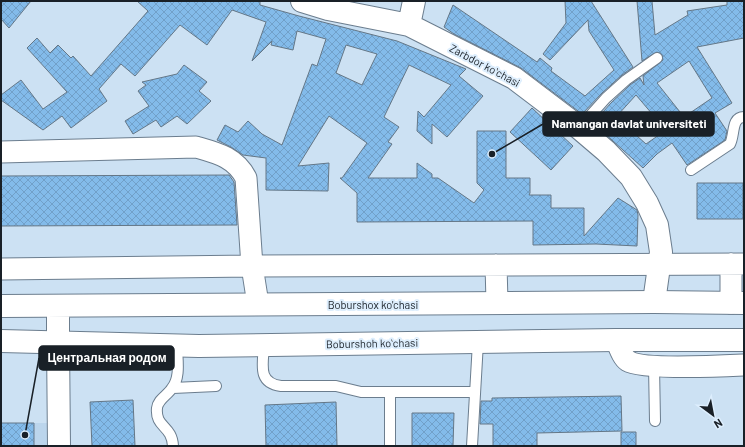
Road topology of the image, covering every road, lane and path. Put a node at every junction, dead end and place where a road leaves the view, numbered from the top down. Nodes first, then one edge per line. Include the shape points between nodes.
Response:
1 (302, 1) edge
2 (414, 1) edge
3 (409, 26) junction
4 (656, 58) dead end
5 (744, 117) edge
6 (579, 128) junction
7 (1, 152) edge
8 (691, 170) dead end
9 (738, 264) edge
10 (496, 265) junction
11 (659, 265) junction
12 (252, 266) junction
13 (1, 269) edge
14 (497, 302) junction
15 (654, 302) junction
16 (738, 303) edge
17 (258, 304) junction
18 (1, 306) edge
19 (58, 306) junction
20 (616, 340) junction
21 (744, 340) edge
22 (1, 341) edge
23 (58, 342) junction
24 (478, 342) junction
25 (264, 345) junction
26 (178, 346) junction
27 (654, 366) junction
28 (744, 366) edge
29 (216, 386) dead end
30 (173, 388) junction
31 (390, 392) junction
32 (475, 392) junction
33 (655, 421) dead end
34 (60, 446) edge
35 (173, 446) edge
36 (390, 446) edge
37 (472, 446) edge

1 - 3 main road, Zarbdor koʻchasi
2 - 3 main road
3 - 6 main road, Zarbdor koʻchasi via 514,78
4 - 6 lane via 606,98
5 - 8 lane via 736,120 730,144
6 - 11 main road, Zarbdor koʻchasi via 606,150 631,177 647,203 657,225 661,252
7 - 12 street via 196,147 221,154 241,168 246,178
9 - 11 street
9 - 16 street
10 - 11 street
10 - 12 street
10 - 14 street
11 - 15 main road, Zarbdor koʻchasi
12 - 13 street
12 - 17 street
14 - 15 main road, Boburshox ko'chasi
14 - 17 main road, Boburshox ko'chasi
15 - 16 main road, Boburshox ko'chasi
17 - 19 main road, Boburshox ko'chasi
18 - 19 main road, Boburshox ko'chasi
19 - 23 main road
20 - 21 main road, Boburshoh koʻchasi
20 - 24 main road, Boburshoh koʻchasi
20 - 27 street via 627,360 636,365
22 - 23 main road, Boburshoh koʻchasi
23 - 26 main road, Boburshoh koʻchasi
23 - 34 main road
24 - 25 main road, Boburshoh koʻchasi
24 - 32 lane
25 - 26 main road, Boburshoh koʻchasi
25 - 31 lane via 262,371 273,385 336,386 361,392
26 - 30 lane via 177,378
27 - 28 street
27 - 33 lane
29 - 30 lane
30 - 35 lane via 157,407 157,417 171,435
31 - 32 lane
31 - 36 lane
32 - 37 lane

